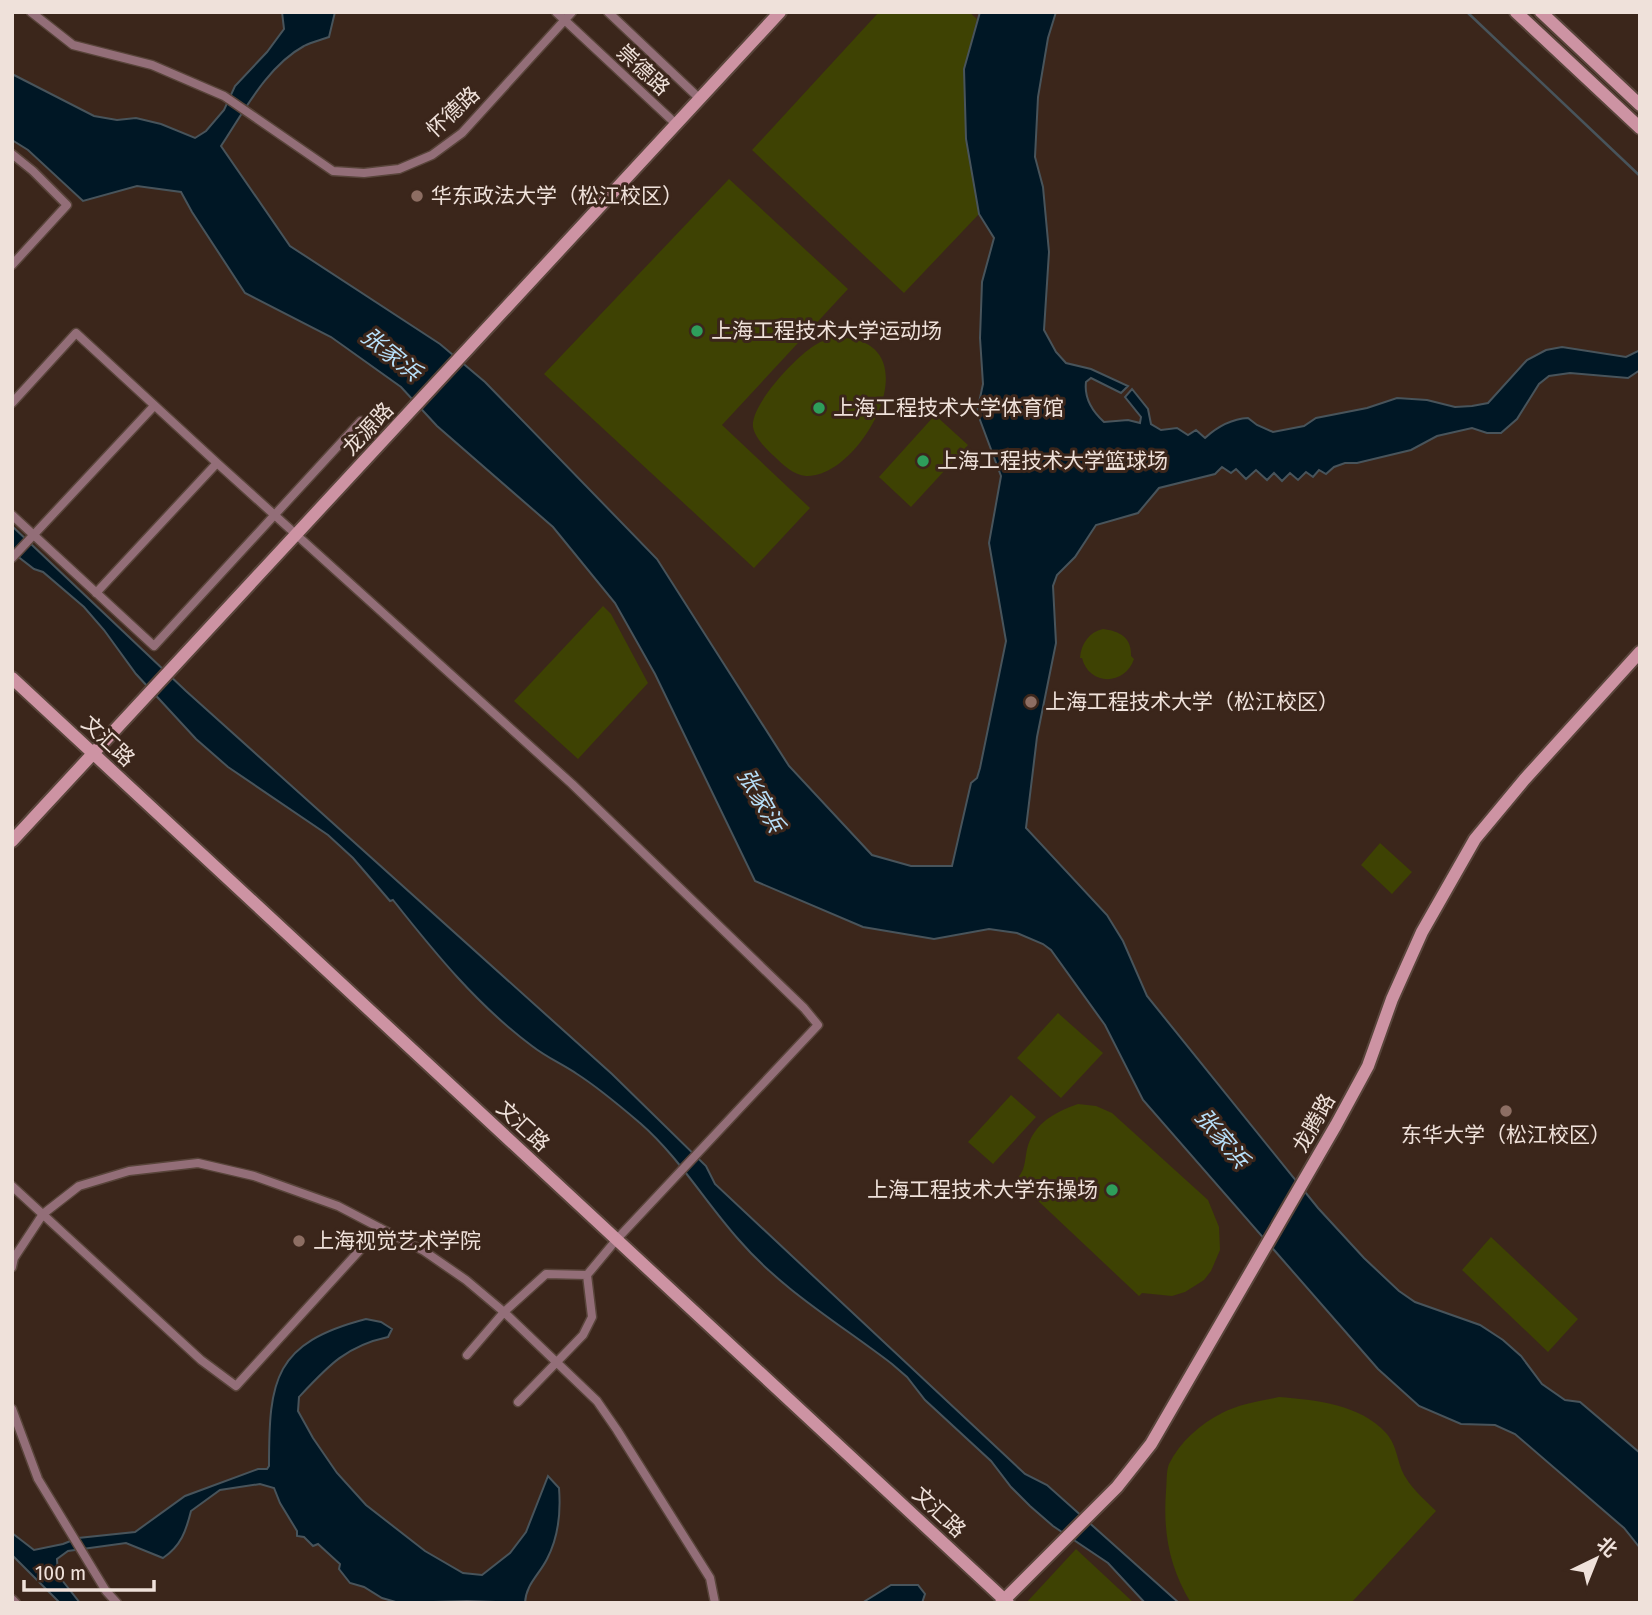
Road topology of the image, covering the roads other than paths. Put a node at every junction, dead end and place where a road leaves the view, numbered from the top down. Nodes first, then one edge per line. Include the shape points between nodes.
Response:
1 (31, 12) edge
2 (556, 12) edge
3 (572, 12) edge
4 (608, 12) edge
5 (780, 12) edge
6 (1516, 12) edge
7 (1547, 14) edge
8 (565, 20) junction
9 (700, 99) junction
10 (1640, 105) edge
11 (676, 124) junction
12 (1640, 128) edge
13 (12, 154) edge
14 (12, 265) edge
15 (12, 403) edge
16 (154, 405) junction
17 (361, 421) dead end
18 (217, 463) junction
19 (12, 515) edge
20 (274, 515) junction
21 (296, 534) junction
22 (34, 535) junction
23 (12, 558) edge
24 (96, 593) junction
25 (1640, 652) edge
26 (12, 678) edge
27 (93, 753) junction
28 (12, 841) edge
29 (12, 1186) edge
30 (43, 1214) junction
31 (380, 1228) junction
32 (617, 1239) junction
33 (12, 1267) edge
34 (587, 1275) junction
35 (504, 1312) junction
36 (467, 1355) dead end
37 (556, 1361) junction
38 (518, 1402) dead end
39 (12, 1409) edge
40 (12, 1599) edge
41 (1005, 1602) edge
42 (16, 1603) edge
43 (117, 1603) edge
44 (715, 1603) edge

1 - 8 street, 怀德路 via 73,45 152,65 224,96 333,171 364,173 399,169 432,155 462,133
2 - 8 street, 崇德路
3 - 8 street, 怀德路
4 - 9 street, 崇德路
5 - 9 main road, 龙源路
6 - 12 main road
7 - 10 main road
8 - 11 street, 崇德路
9 - 11 main road, 龙源路
11 - 21 main road, 龙源路
13 - 14 street via 67,205
15 - 16 street via 76,334
16 - 18 street
16 - 22 street
17 - 20 street
18 - 20 street
18 - 24 street
19 - 22 street
20 - 21 street
20 - 24 street via 154,646
21 - 27 main road, 龙源路
21 - 32 street via 572,784 818,1025
22 - 23 street
22 - 24 street
25 - 41 main road, 龙腾路 via 1475,839 1422,932 1368,1066 1151,1444 1117,1487
26 - 27 main road, 文汇路
27 - 28 main road, 龙源路
27 - 32 main road, 文汇路
29 - 30 street
30 - 31 street via 79,1186 129,1171 198,1163 266,1180 338,1206
30 - 31 street via 201,1360 236,1386
30 - 33 street
31 - 35 street via 424,1251
32 - 34 street
32 - 41 main road, 文汇路
34 - 35 street via 546,1275
34 - 37 street via 592,1317 583,1335
35 - 36 street
35 - 37 street
37 - 38 street
37 - 44 street via 597,1401 617,1430 710,1578
39 - 43 street via 38,1479
40 - 42 street

